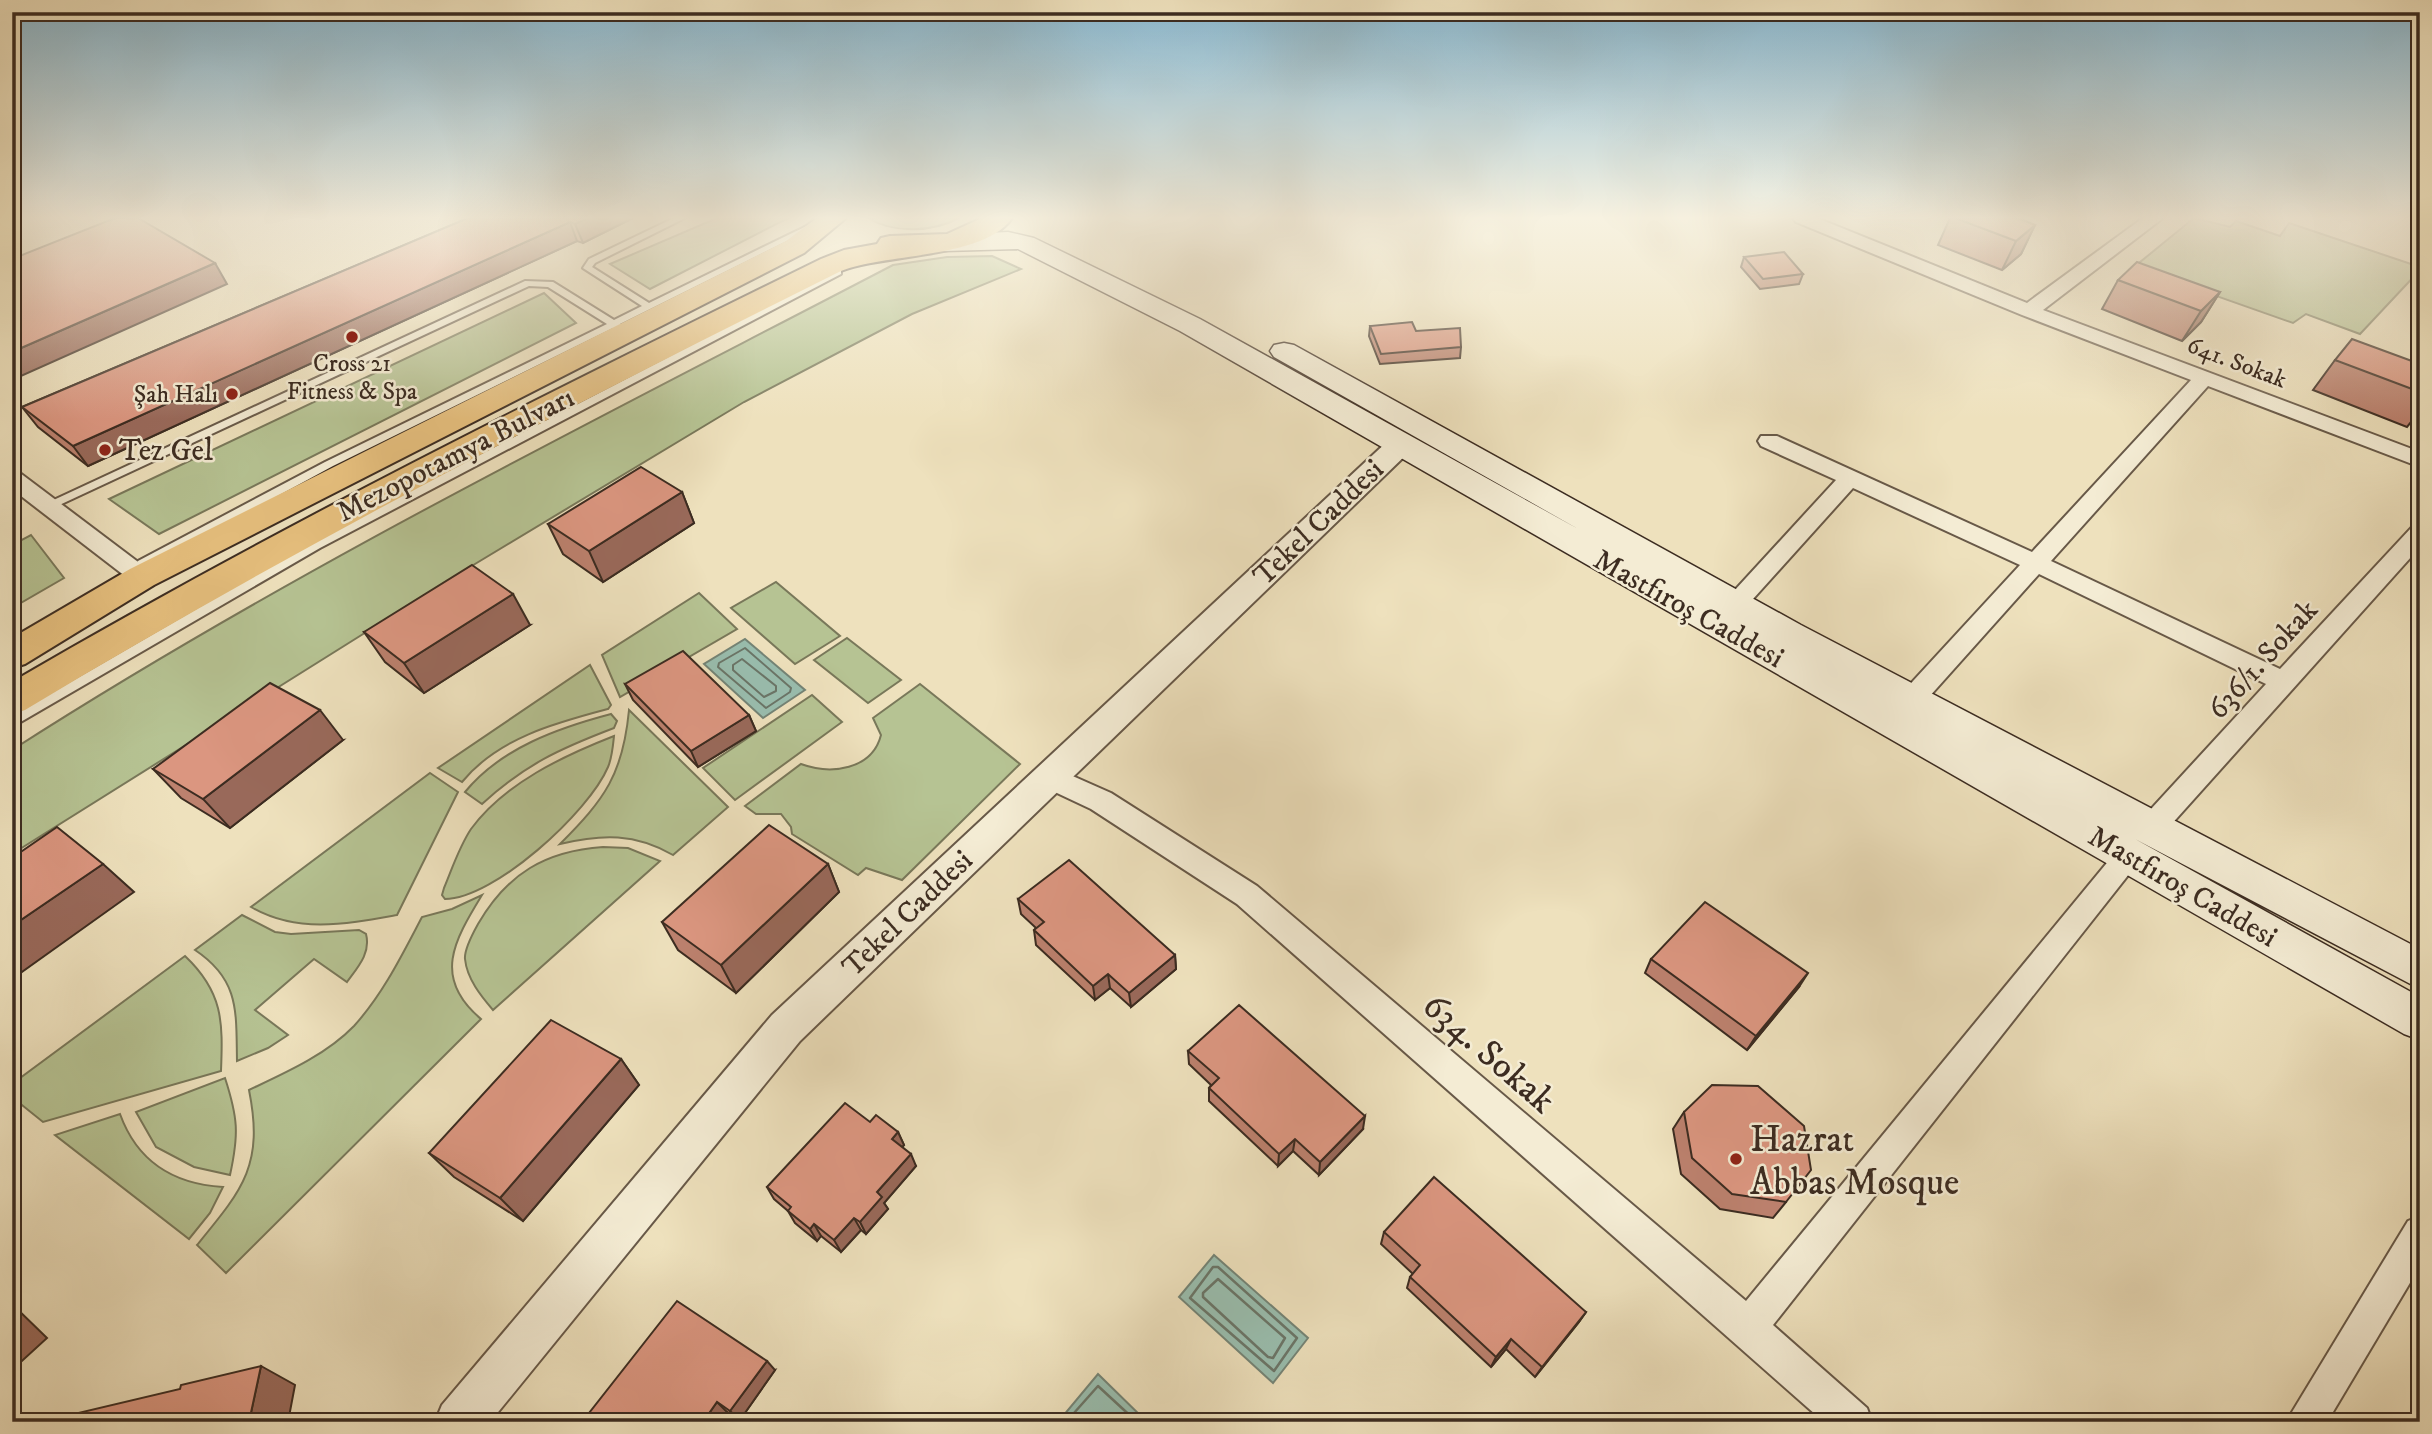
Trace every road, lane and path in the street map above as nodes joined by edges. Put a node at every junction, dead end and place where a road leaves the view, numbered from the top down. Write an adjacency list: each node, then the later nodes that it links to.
1 (524, 285): 21 (lane)
2 (551, 285): 14 (lane)
3 (614, 285): 12 (lane)
4 (694, 285): 12 (lane)
5 (713, 285): 14 (main road, Mezopotamya Bulvarı)
6 (791, 285): 29 (main road, Mezopotamya Bulvarı)
7 (813, 285): 31 (lane)
8 (1109, 285): 17 (main road, Mastfıroş Caddesi)
9 (1159, 285): 26 (main road, Mastfıroş Caddesi)
10 (1965, 285): 13 (street, 641. Sokak)
11 (2064, 285): 13 (street)
12 (649, 307): 14 (lane)
13 (2029, 311): 15 (street, 641. Sokak)
14 (620, 328): 24 (main road, Mezopotamya Bulvarı)
15 (2204, 378): 18 (street, 641. Sokak); 23 (street)
16 (1769, 441): 20 (street)
17 (1400, 445): 32 (street, Tekel Caddesi); 33 (main road, Mastfıroş Caddesi)
18 (2420, 460)
19 (12, 478): 21 (street)
20 (1850, 478): 23 (street); 26 (street)
21 (49, 506): 24 (street)
22 (2420, 532): 28 (street, 636/1. Sokak)
23 (2036, 563): 28 (street); 30 (street)
24 (137, 573): 25 (lane); 27 (main road, Mezopotamya Bulvarı)
25 (96, 590)
26 (1735, 603): 30 (main road, Mastfıroş Caddesi)
27 (12, 655)
28 (2284, 682): 33 (street, 636/1. Sokak)
29 (12, 700)
30 (1911, 700): 33 (main road, Mastfıroş Caddesi)
31 (12, 722)
32 (1050, 777): 37 (street, 634. Sokak); 38 (street, Tekel Caddesi)
33 (2140, 842): 34 (main road, Mastfıroş Caddesi); 35 (main road, Mastfıroş Caddesi); 37 (street, 636/1. Sokak)
34 (2420, 970)
35 (2420, 1020)
36 (2420, 1233): 40 (street)
37 (1748, 1327): 39 (street, 634. Sokak)
38 (459, 1422)
39 (1853, 1422)
40 (2305, 1422)

